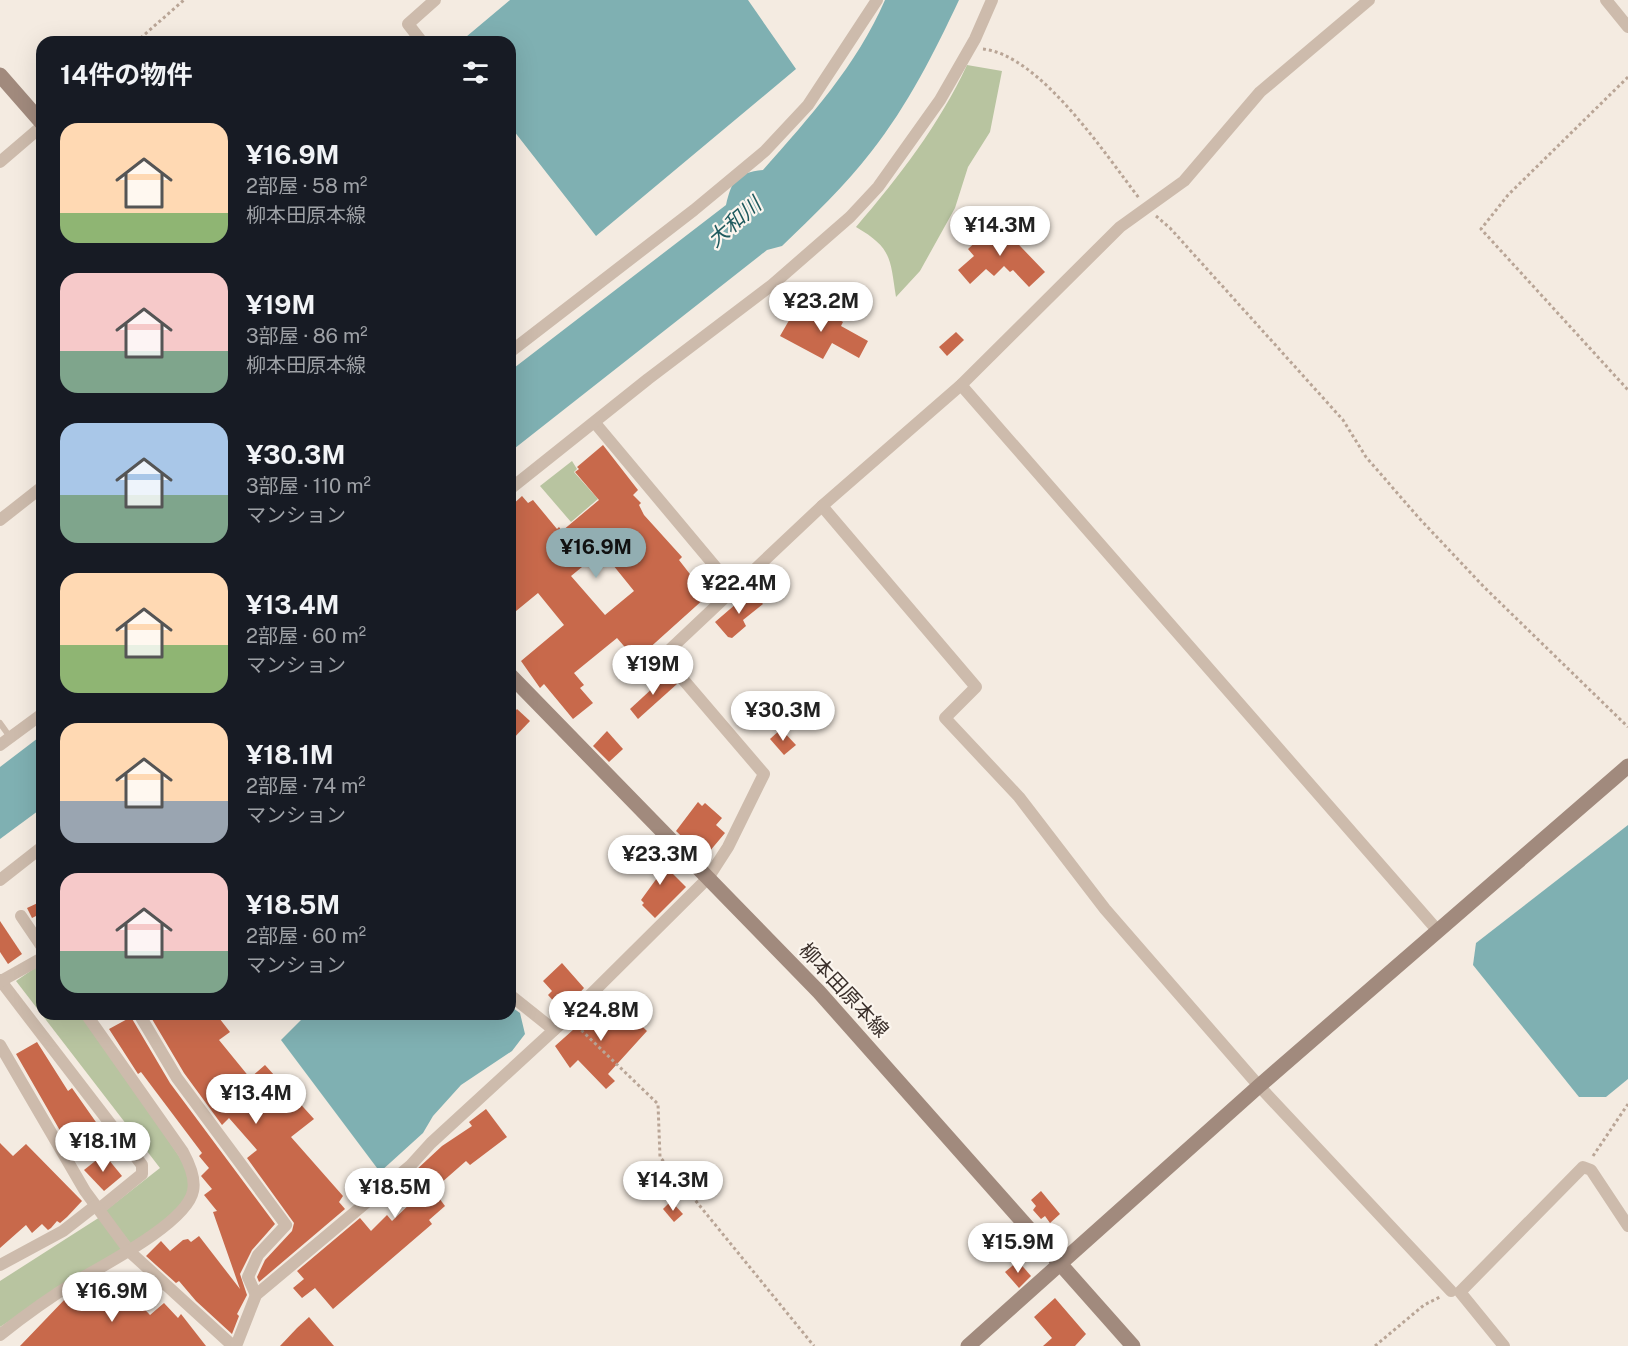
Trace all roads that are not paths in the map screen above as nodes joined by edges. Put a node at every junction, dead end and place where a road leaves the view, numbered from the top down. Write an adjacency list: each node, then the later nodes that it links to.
1 (435, 0): 7 (street)
2 (877, 0): 12 (street)
3 (992, 0): 14 (street)
4 (1368, 0): 13 (street)
5 (1606, 0): 6 (street)
6 (1628, 27)
7 (417, 36)
8 (0, 75): 9 (main road)
9 (36, 117)
10 (36, 129): 11 (street)
11 (0, 162)
12 (516, 347)
13 (961, 385): 17 (street); 29 (street)
14 (594, 423): 15 (street); 19 (street)
15 (516, 484)
16 (36, 492): 18 (street)
17 (822, 506): 19 (street); 38 (street)
18 (0, 520)
19 (734, 589): 26 (street)
20 (516, 681): 26 (main road, 柳本田原本線)
21 (36, 718): 23 (street)
22 (0, 723): 23 (lane)
23 (5, 741)
24 (1628, 766): 29 (main road)
25 (36, 852): 27 (street)
26 (708, 878): 36 (street); 43 (main road, 柳本田原本線)
27 (0, 880)
28 (21, 916): 30 (street)
29 (1438, 931): 38 (main road)
30 (36, 938)
31 (36, 961): 32 (street)
32 (1, 981): 39 (street)
33 (516, 1000): 36 (street)
34 (90, 1020): 41 (street)
35 (143, 1020): 45 (street)
36 (554, 1030): 45 (street)
37 (0, 1045): 39 (street)
38 (1259, 1086): 43 (main road); 44 (street)
39 (97, 1208): 41 (street); 42 (street)
40 (1628, 1226): 50 (street)
41 (130, 1252): 46 (street); 47 (street)
42 (0, 1265)
43 (1060, 1265): 48 (main road); 49 (main road, 柳本田原本線)
44 (1451, 1291)
45 (256, 1295): 47 (street)
46 (0, 1335)
47 (235, 1346)
48 (968, 1346)
49 (1133, 1346)
50 (1504, 1346)

